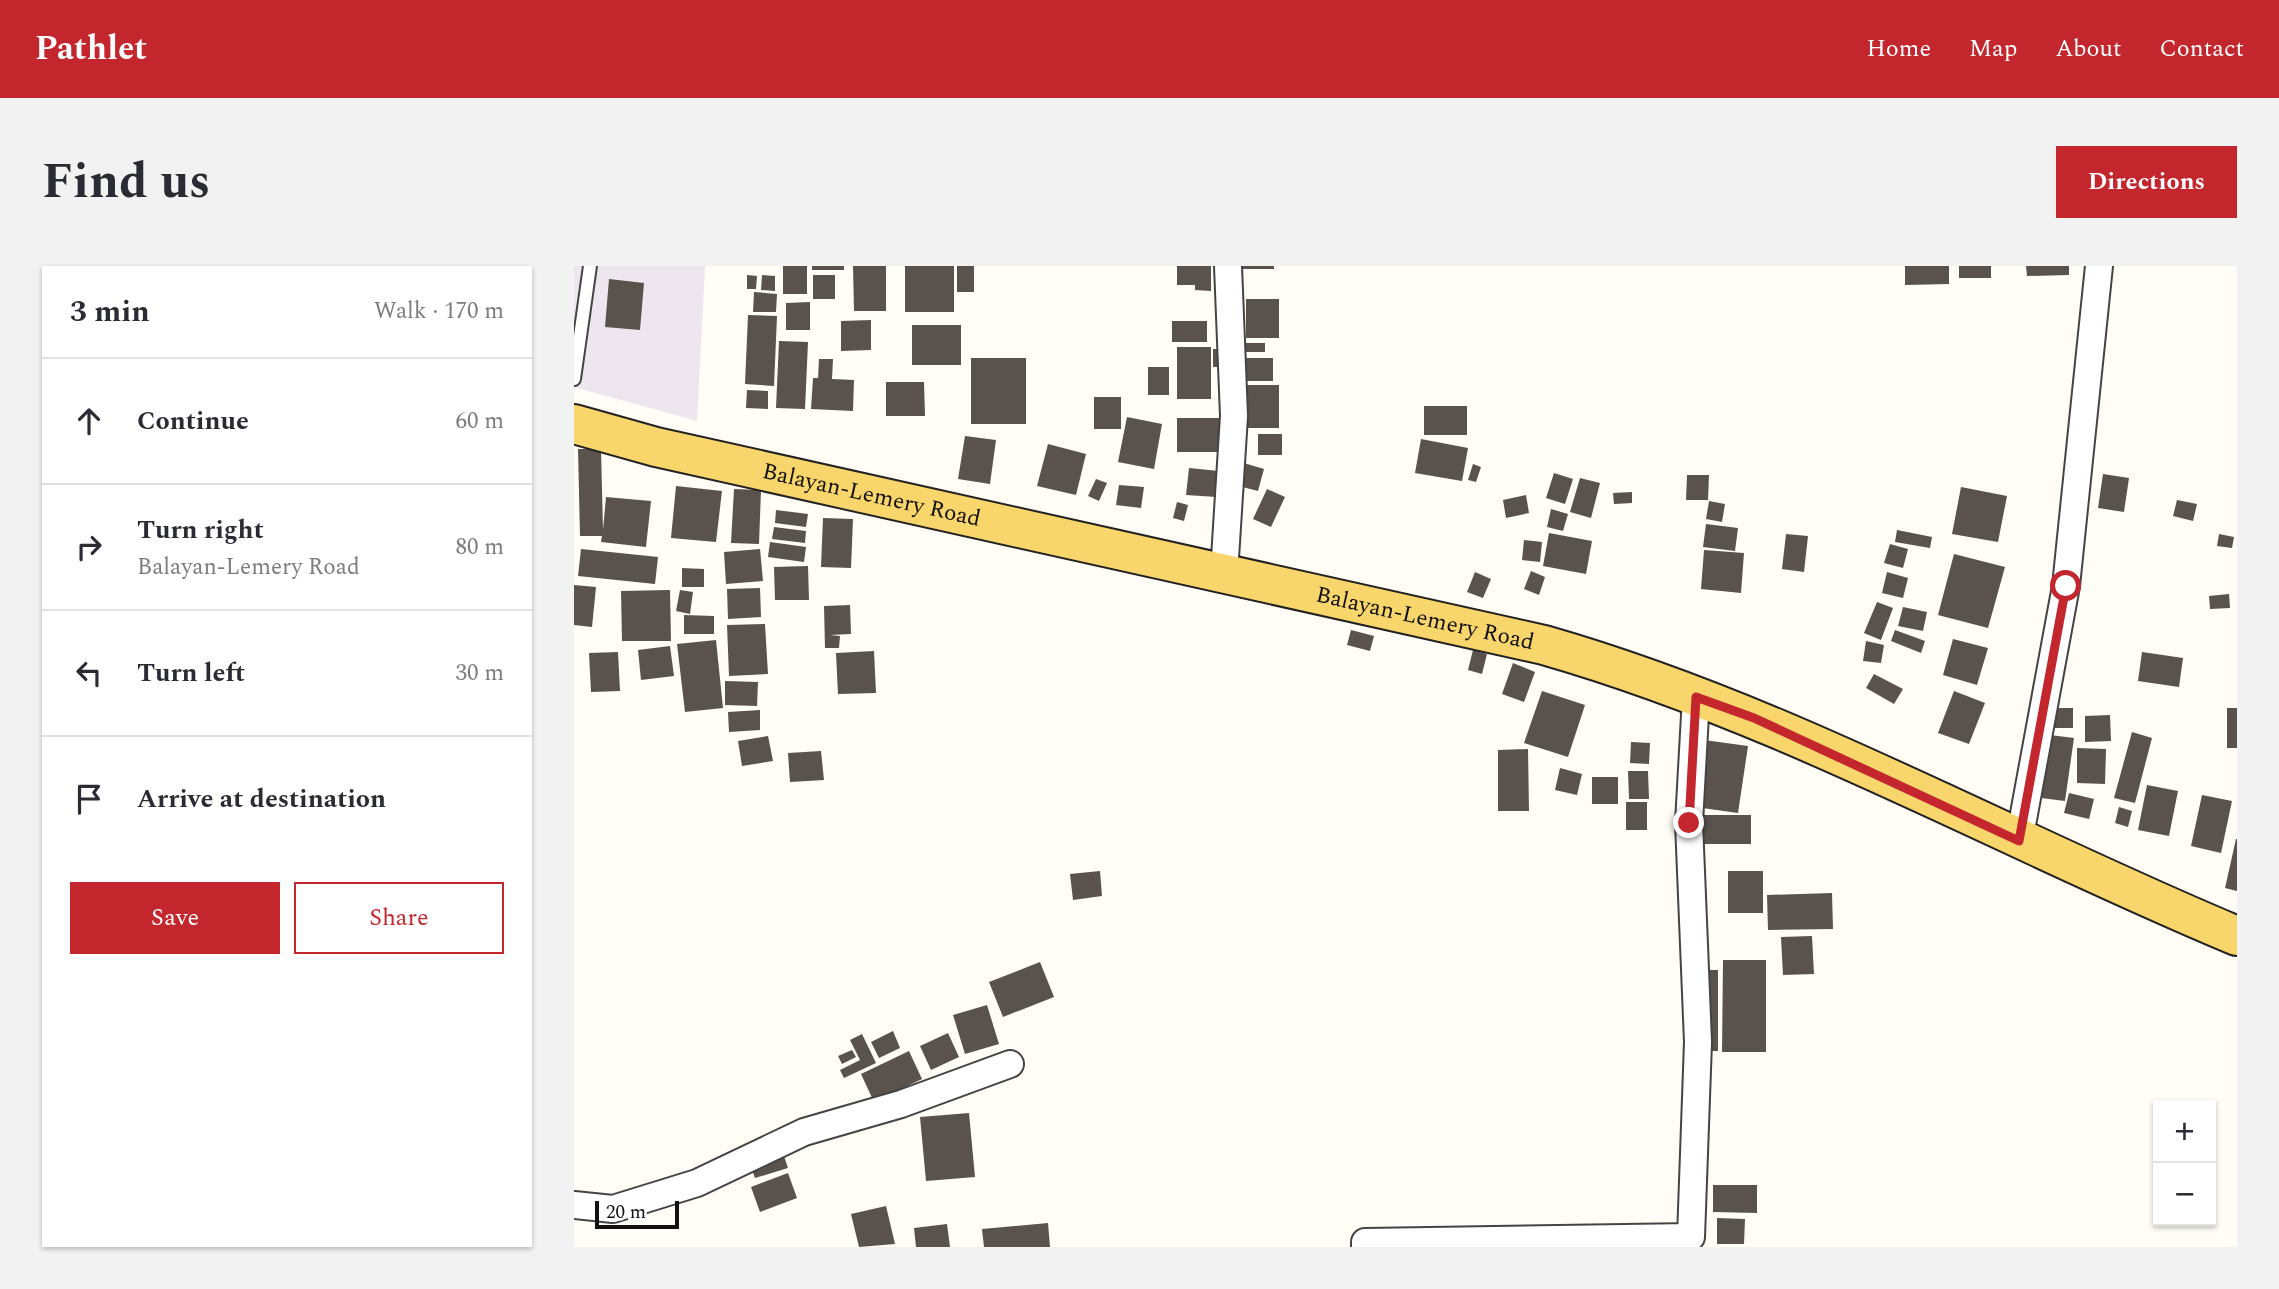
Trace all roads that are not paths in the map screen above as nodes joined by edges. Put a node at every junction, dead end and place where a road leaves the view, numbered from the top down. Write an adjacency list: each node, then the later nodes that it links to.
1 (590, 266): 4 (lane)
2 (1228, 266): 6 (street)
3 (2099, 266): 8 (street)
4 (574, 379)
5 (574, 424): 6 (main road, Balayan-Lemery Road)
6 (1224, 573): 7 (main road, Balayan-Lemery Road)
7 (1696, 697): 8 (main road, Balayan-Lemery Road); 12 (street)
8 (2019, 841): 9 (main road, Balayan-Lemery Road)
9 (2237, 936)
10 (1010, 1064): 11 (street)
11 (574, 1205)
12 (1365, 1247)

